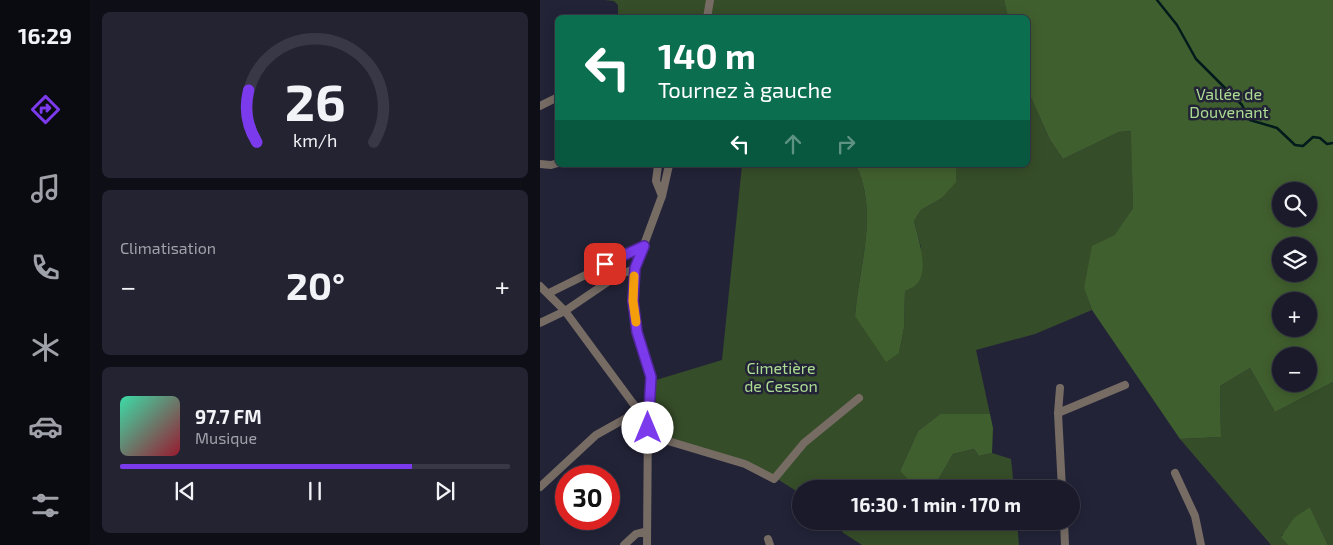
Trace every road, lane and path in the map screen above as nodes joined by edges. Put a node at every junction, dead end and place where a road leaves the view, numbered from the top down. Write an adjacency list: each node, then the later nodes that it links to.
1 (710, 0): 2 (street)
2 (708, 15)
3 (555, 100): 4 (street)
4 (540, 106)
5 (540, 164): 6 (street)
6 (555, 164)
7 (658, 167): 9 (street)
8 (669, 167): 9 (street)
9 (662, 196): 10 (street)
10 (644, 246): 11 (street); 13 (street)
11 (635, 268): 14 (street); 21 (street)
12 (540, 286): 13 (street)
13 (549, 293): 14 (street)
14 (565, 311): 15 (street); 19 (street)
15 (540, 323)
16 (1125, 385): 20 (street)
17 (1060, 388): 20 (street)
18 (859, 398): 22 (street)
19 (639, 411): 21 (street); 25 (street)
20 (1058, 413): 24 (street)
21 (648, 414): 22 (street)
22 (648, 435): 27 (street)
23 (1175, 474): 31 (street)
24 (1062, 480)
25 (540, 487)
26 (1064, 530): 30 (street)
27 (647, 531): 28 (street); 29 (street)
28 (624, 545)
29 (647, 545)
30 (1065, 545)
31 (1201, 545)

